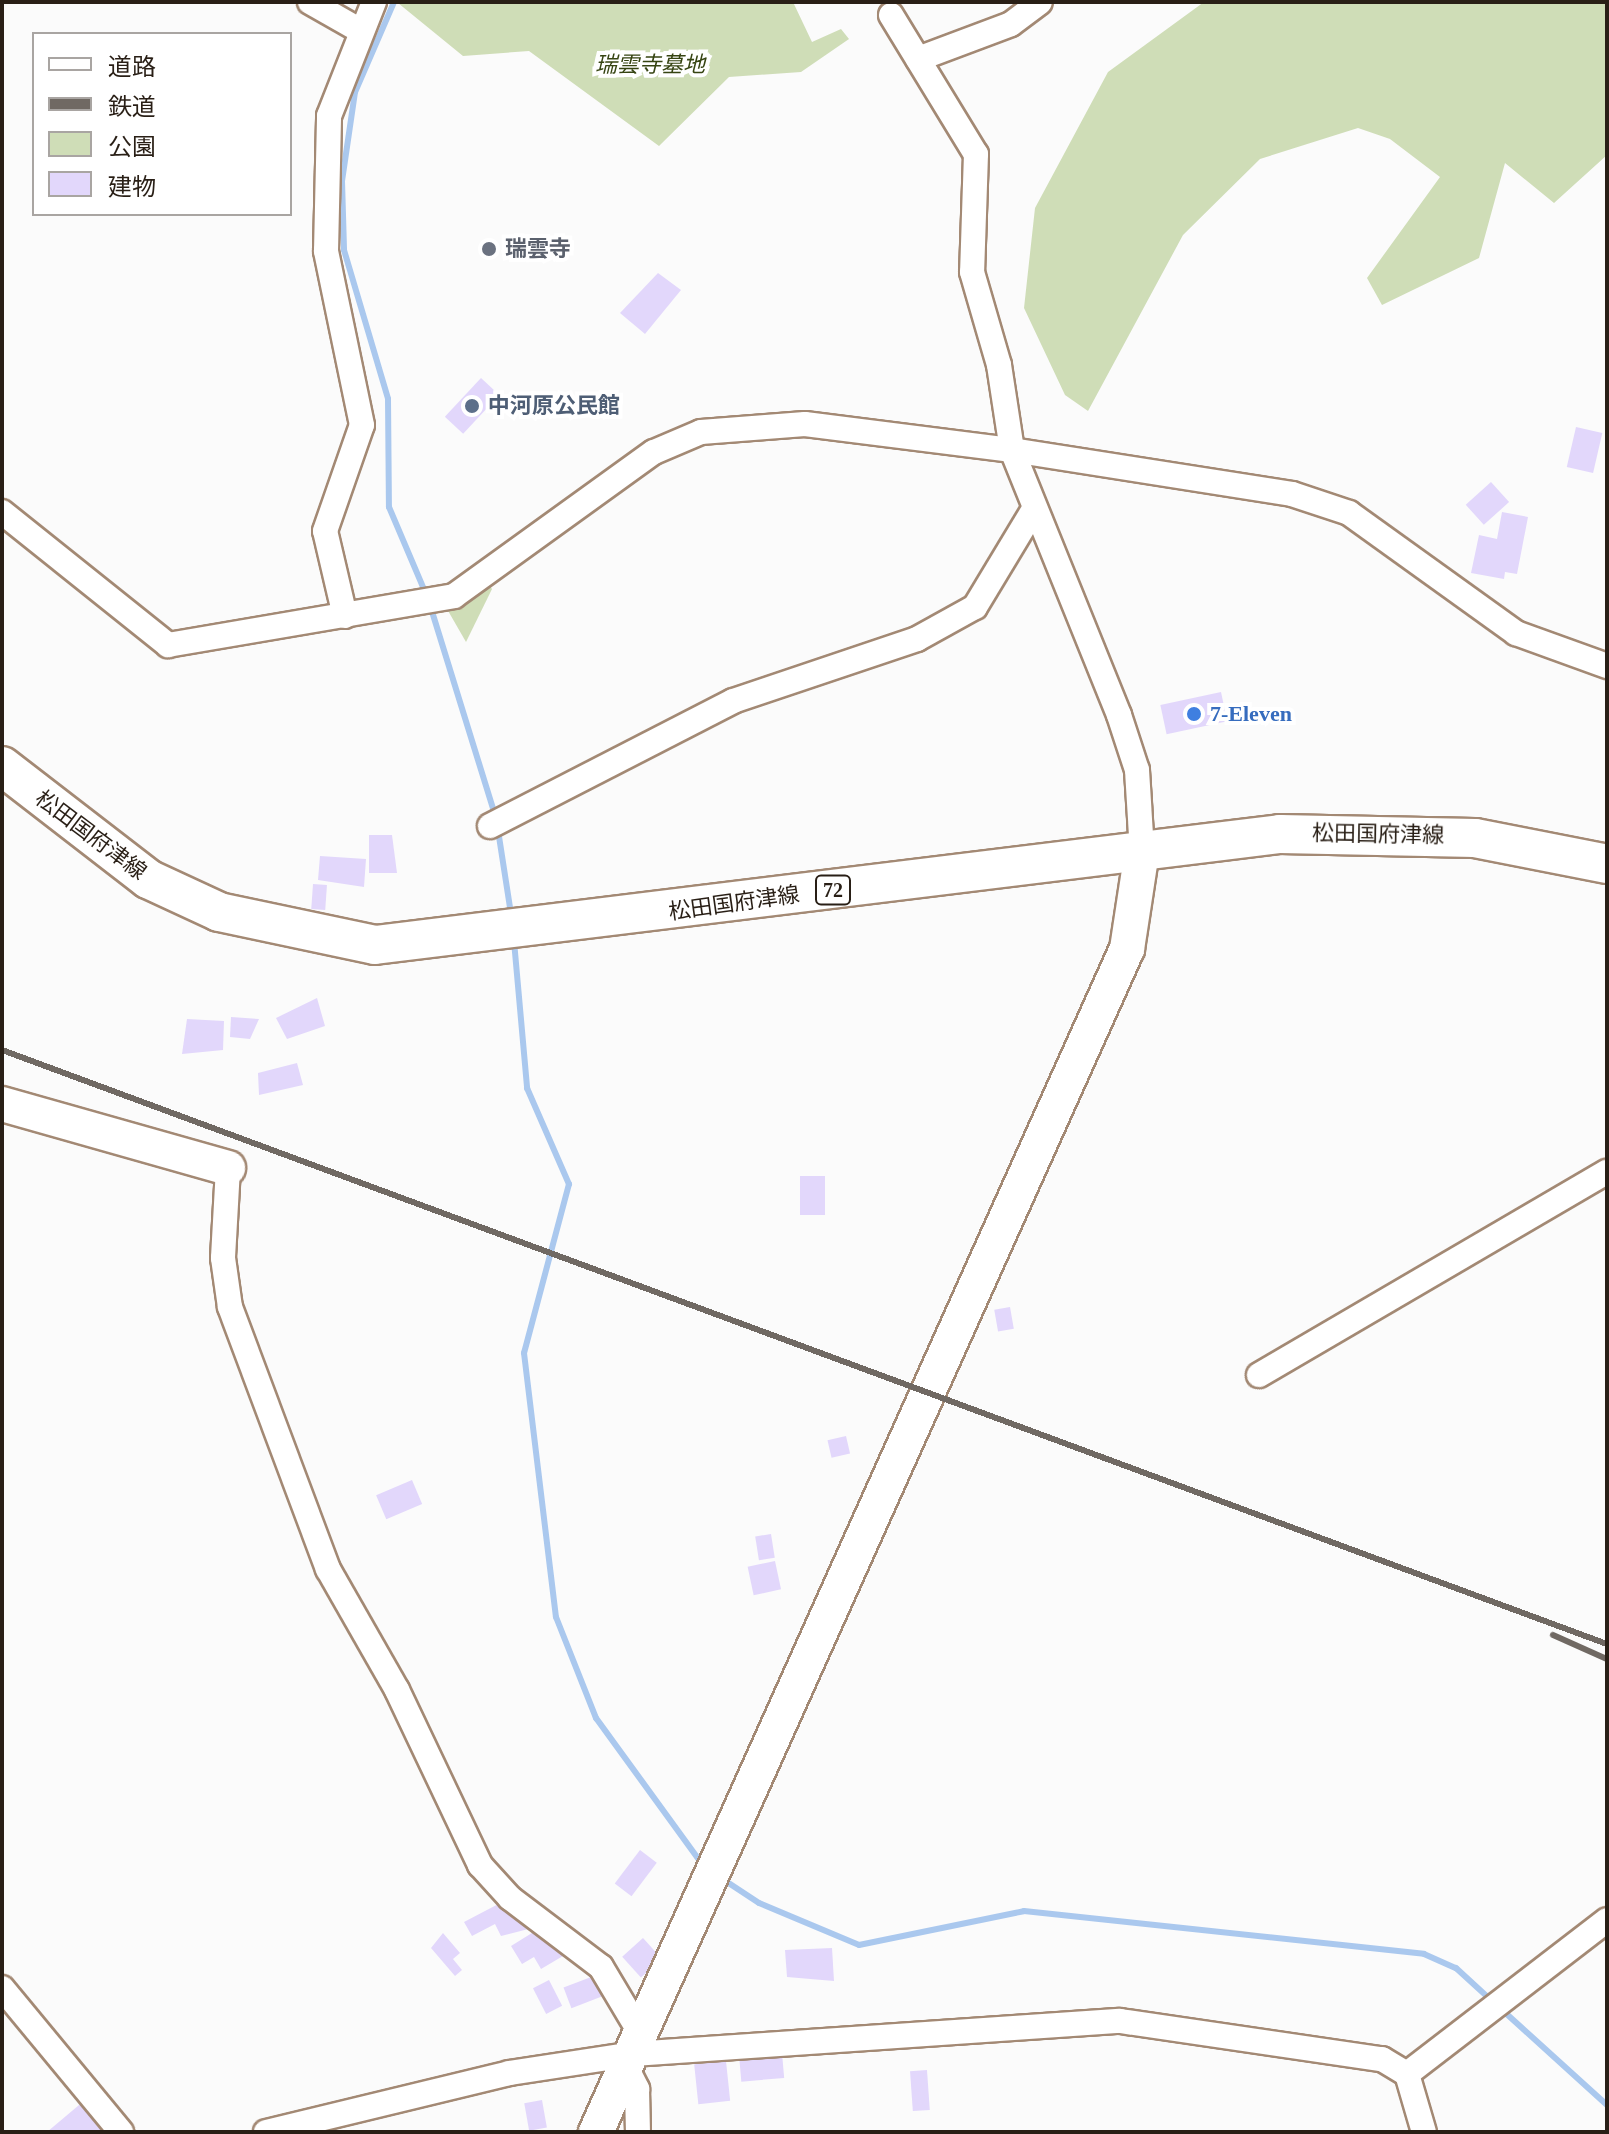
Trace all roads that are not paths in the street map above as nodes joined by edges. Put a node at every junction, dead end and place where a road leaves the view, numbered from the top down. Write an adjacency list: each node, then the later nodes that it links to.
1 (310, 2): 5 (street)
2 (374, 2): 5 (street)
3 (1040, 2): 6 (street)
4 (891, 15): 6 (street)
5 (359, 30): 10 (street)
6 (918, 59): 7 (street)
7 (1012, 450): 8 (street); 10 (street); 11 (street)
8 (1033, 511): 13 (street); 14 (street)
9 (2, 512): 10 (street)
10 (345, 616)
11 (1607, 666)
12 (2, 766): 14 (main road, 松田国府津線 / 72)
13 (496, 824)
14 (1142, 851): 15 (main road, 松田国府津線 / 72); 22 (street)
15 (1607, 864)
16 (2, 1104): 17 (street)
17 (228, 1168): 22 (street)
18 (1607, 1172): 19 (street)
19 (1259, 1375)
20 (1607, 1920): 23 (street)
21 (2, 1988): 24 (street)
22 (634, 2052): 23 (street); 25 (street); 26 (street); 27 (street)
23 (1407, 2074): 28 (street)
24 (121, 2132)
25 (266, 2132)
26 (596, 2132)
27 (638, 2132)
28 (1424, 2132)

